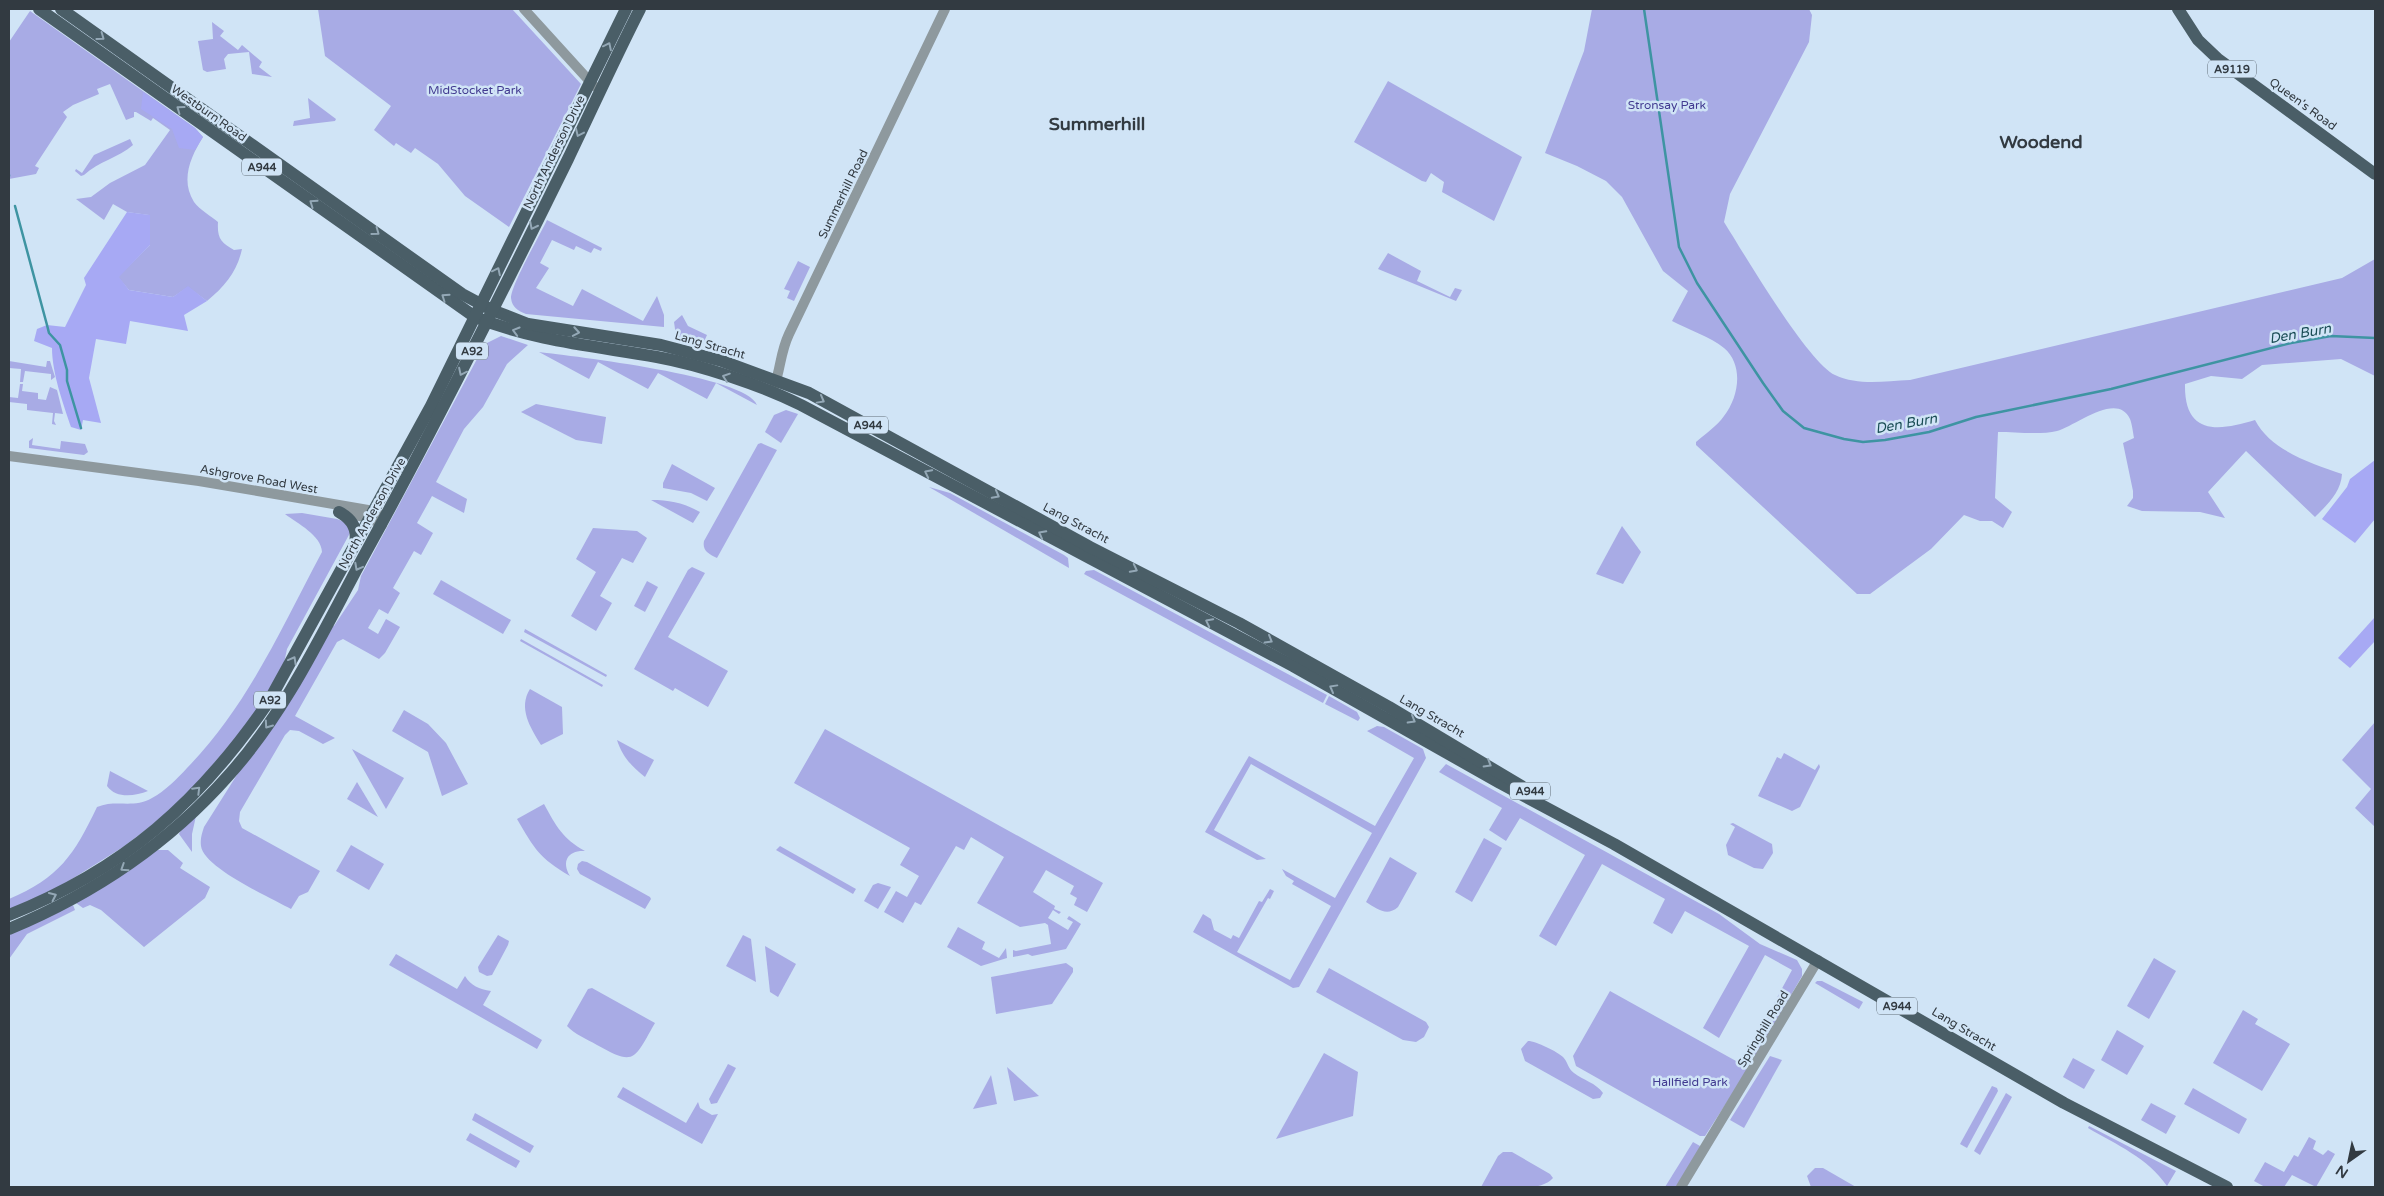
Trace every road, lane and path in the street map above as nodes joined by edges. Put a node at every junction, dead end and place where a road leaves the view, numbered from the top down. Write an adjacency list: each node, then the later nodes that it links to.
1 (39, 9): 10 (main road, Westburn Road / A944, one-way to 1)
2 (61, 9): 10 (main road, Westburn Road / A944, one-way to 10)
3 (524, 9): 8 (street)
4 (626, 9): 8 (main road, North Anderson Drive / A92, one-way to 4)
5 (640, 9): 8 (main road, North Anderson Drive / A92)
6 (945, 9): 11 (street, Summerhill Road)
7 (2178, 9): 9 (main road, Queen's Road / A9119)
8 (595, 87): 10 (main road, North Anderson Drive / A92)
9 (2375, 174)
10 (484, 313): 11 (main road, Lang Stracht / A944); 15 (main road, North Anderson Drive / A92); 16 (main road, North Anderson Drive / A92, one-way to 16)
11 (774, 386): 20 (main road, Lang Stracht / A944)
12 (9, 456): 13 (street, Ashgrove Road West)
13 (127, 472): 14 (street, Ashgrove Road West); 15 (street, Ashgrove Road West)
14 (339, 512): 15 (street, Ashgrove Road West); 17 (main road)
15 (372, 515): 16 (street, Ashgrove Road West); 17 (main road, North Anderson Drive / A92)
16 (383, 521): 19 (main road, North Anderson Drive / A92, one-way to 19)
17 (350, 555): 18 (main road, North Anderson Drive / A92, one-way to 17)
18 (9, 915)
19 (9, 929)
20 (1818, 960): 21 (street, Springhill Road); 22 (main road, Lang Stracht / A944)
21 (1681, 1187)
22 (2227, 1187)

